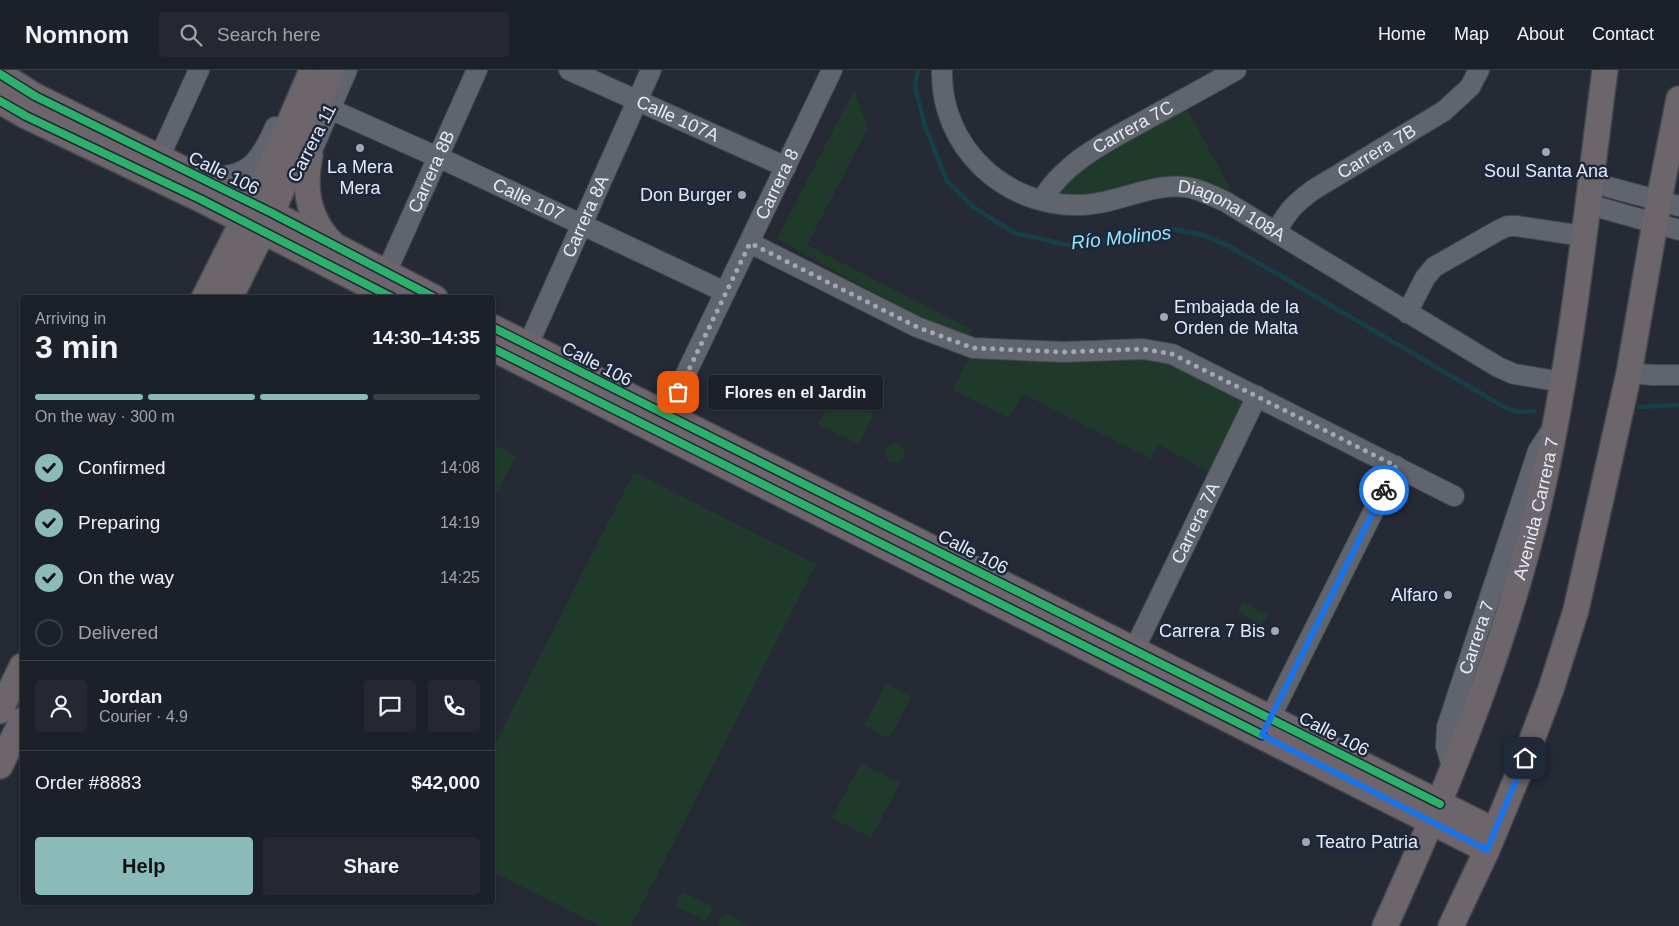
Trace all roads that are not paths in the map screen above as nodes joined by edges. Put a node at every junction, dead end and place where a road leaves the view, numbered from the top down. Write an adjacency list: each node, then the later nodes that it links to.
1 (198, 70): 21 (street)
2 (300, 70): 24 (street)
3 (312, 70): 22 (main road)
4 (332, 70): 28 (main road)
5 (347, 70): 18 (street, Carrera 11)
6 (477, 70): 20 (street, Carrera 8B)
7 (569, 70): 17 (street, Calle 107A)
8 (651, 70): 17 (street, Carrera 8A)
9 (832, 70): 23 (street, Carrera 8)
10 (942, 70): 26 (street, Diagonal 108A)
11 (1236, 70): 26 (street, Carrera 7C)
12 (1479, 70): 31 (street, Carrera 7B)
13 (1605, 70): 25 (main road, Avenida Carrera 7)
14 (4, 74): 21 (main road, Calle 106)
15 (1679, 99): 27 (main road)
16 (0, 101): 24 (main road, Calle 106)
17 (638, 101): 23 (street, Calle 107A); 29 (street, Carrera 8A)
18 (330, 109): 19 (street, Carrera 11); 20 (street, Calle 107)
19 (310, 154): 28 (street, Carrera 11); 34 (main road)
20 (437, 157): 29 (street, Calle 107); 37 (street, Carrera 8B)
21 (159, 158): 24 (main road, Calle 106)
22 (273, 161): 24 (main road); 28 (main road)
23 (786, 167): 33 (street, Carrera 8)
24 (206, 188): 28 (main road, Calle 106); 36 (main road)
25 (1588, 193): 27 (street); 32 (main road, Avenida Carrera 7)
26 (1042, 200): 31 (street, Diagonal 108A)
27 (1664, 210): 30 (street); 47 (main road)
28 (257, 217): 34 (main road, Calle 106); 35 (main road, Calle 106); 36 (main road); 38 (main road)
29 (582, 225): 39 (street, Calle 107); 46 (street, Carrera 8A)
30 (1679, 230)
31 (1276, 232): 43 (street, Diagonal 108A)
32 (1583, 236): 43 (street); 49 (main road, Avenida Carrera 7)
33 (750, 243): 39 (street, Carrera 8); 50 (street)
34 (336, 246): 37 (main road, Calle 106)
35 (296, 249): 38 (main road); 41 (main road, Calle 106)
36 (224, 258): 40 (main road)
37 (386, 273): 42 (main road, Calle 106)
38 (235, 288)
39 (725, 292): 51 (street, Carrera 8)
40 (206, 295)
41 (387, 295)
42 (429, 295)
43 (1407, 313): 49 (street, Diagonal 108A)
44 (495, 329): 46 (main road, Calle 106)
45 (495, 349): 46 (main road, Calle 106)
46 (528, 355): 51 (main road, Calle 106)
47 (1629, 373): 48 (street); 61 (main road)
48 (1679, 375)
49 (1563, 382): 60 (main road, Avenida Carrera 7)
50 (1257, 396): 52 (street); 54 (street, Carrera 7A)
51 (659, 421): 54 (main road, Calle 106); 58 (main road, Calle 106)
52 (1396, 466): 53 (street); 58 (street)
53 (1454, 496)
54 (1134, 650): 58 (main road, Calle 106)
55 (20, 670): 56 (main road)
56 (0, 711)
57 (20, 724): 59 (main road)
58 (1266, 727): 60 (main road, Calle 106)
59 (0, 766)
60 (1436, 813): 61 (main road, Calle 106); 62 (main road, Avenida Carrera 7)
61 (1491, 840): 63 (main road)
62 (1385, 926)
63 (1451, 926)

